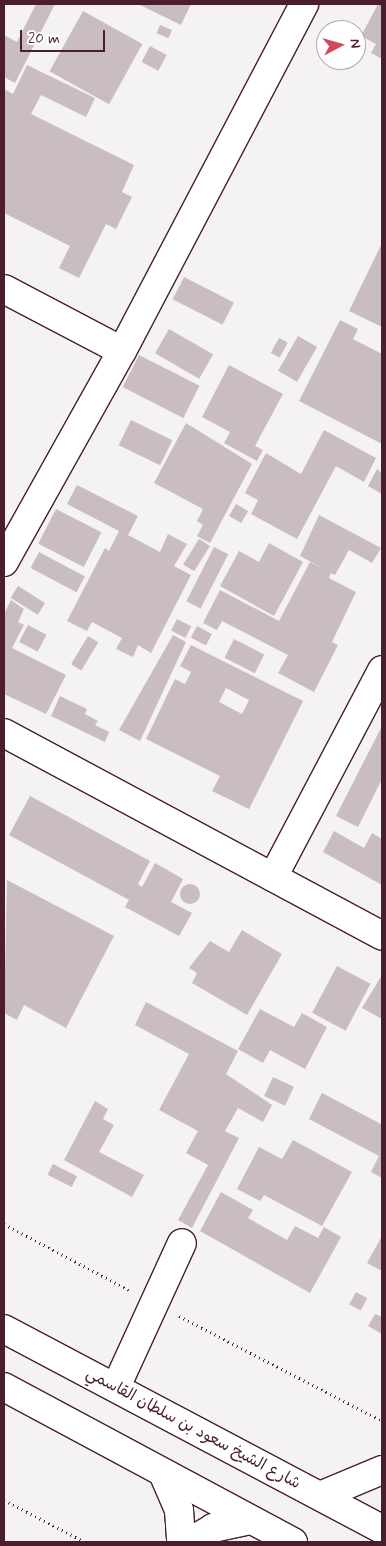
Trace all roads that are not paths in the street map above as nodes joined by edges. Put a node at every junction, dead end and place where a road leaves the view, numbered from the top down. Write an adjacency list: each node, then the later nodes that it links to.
1 (301, 5): 3 (street)
2 (4, 289): 3 (street)
3 (122, 351): 4 (street)
4 (4, 562)
5 (382, 670): 7 (street)
6 (4, 733): 7 (street)
7 (273, 877): 8 (street)
8 (382, 936)
9 (182, 1243): 11 (street)
10 (4, 1329): 11 (street, شارع الشيخ سعود بن سلطان القاسمي)
11 (116, 1387): 15 (street, شارع الشيخ سعود بن سلطان القاسمي)
12 (4, 1388): 14 (street)
13 (382, 1470): 15 (street)
14 (163, 1473): 16 (street); 18 (street)
15 (320, 1496): 17 (street, شارع الشيخ سعود بن سلطان القاسمي)
16 (250, 1520): 19 (street); 20 (street)
17 (382, 1529)
18 (181, 1542)
19 (189, 1542)
20 (293, 1542)

